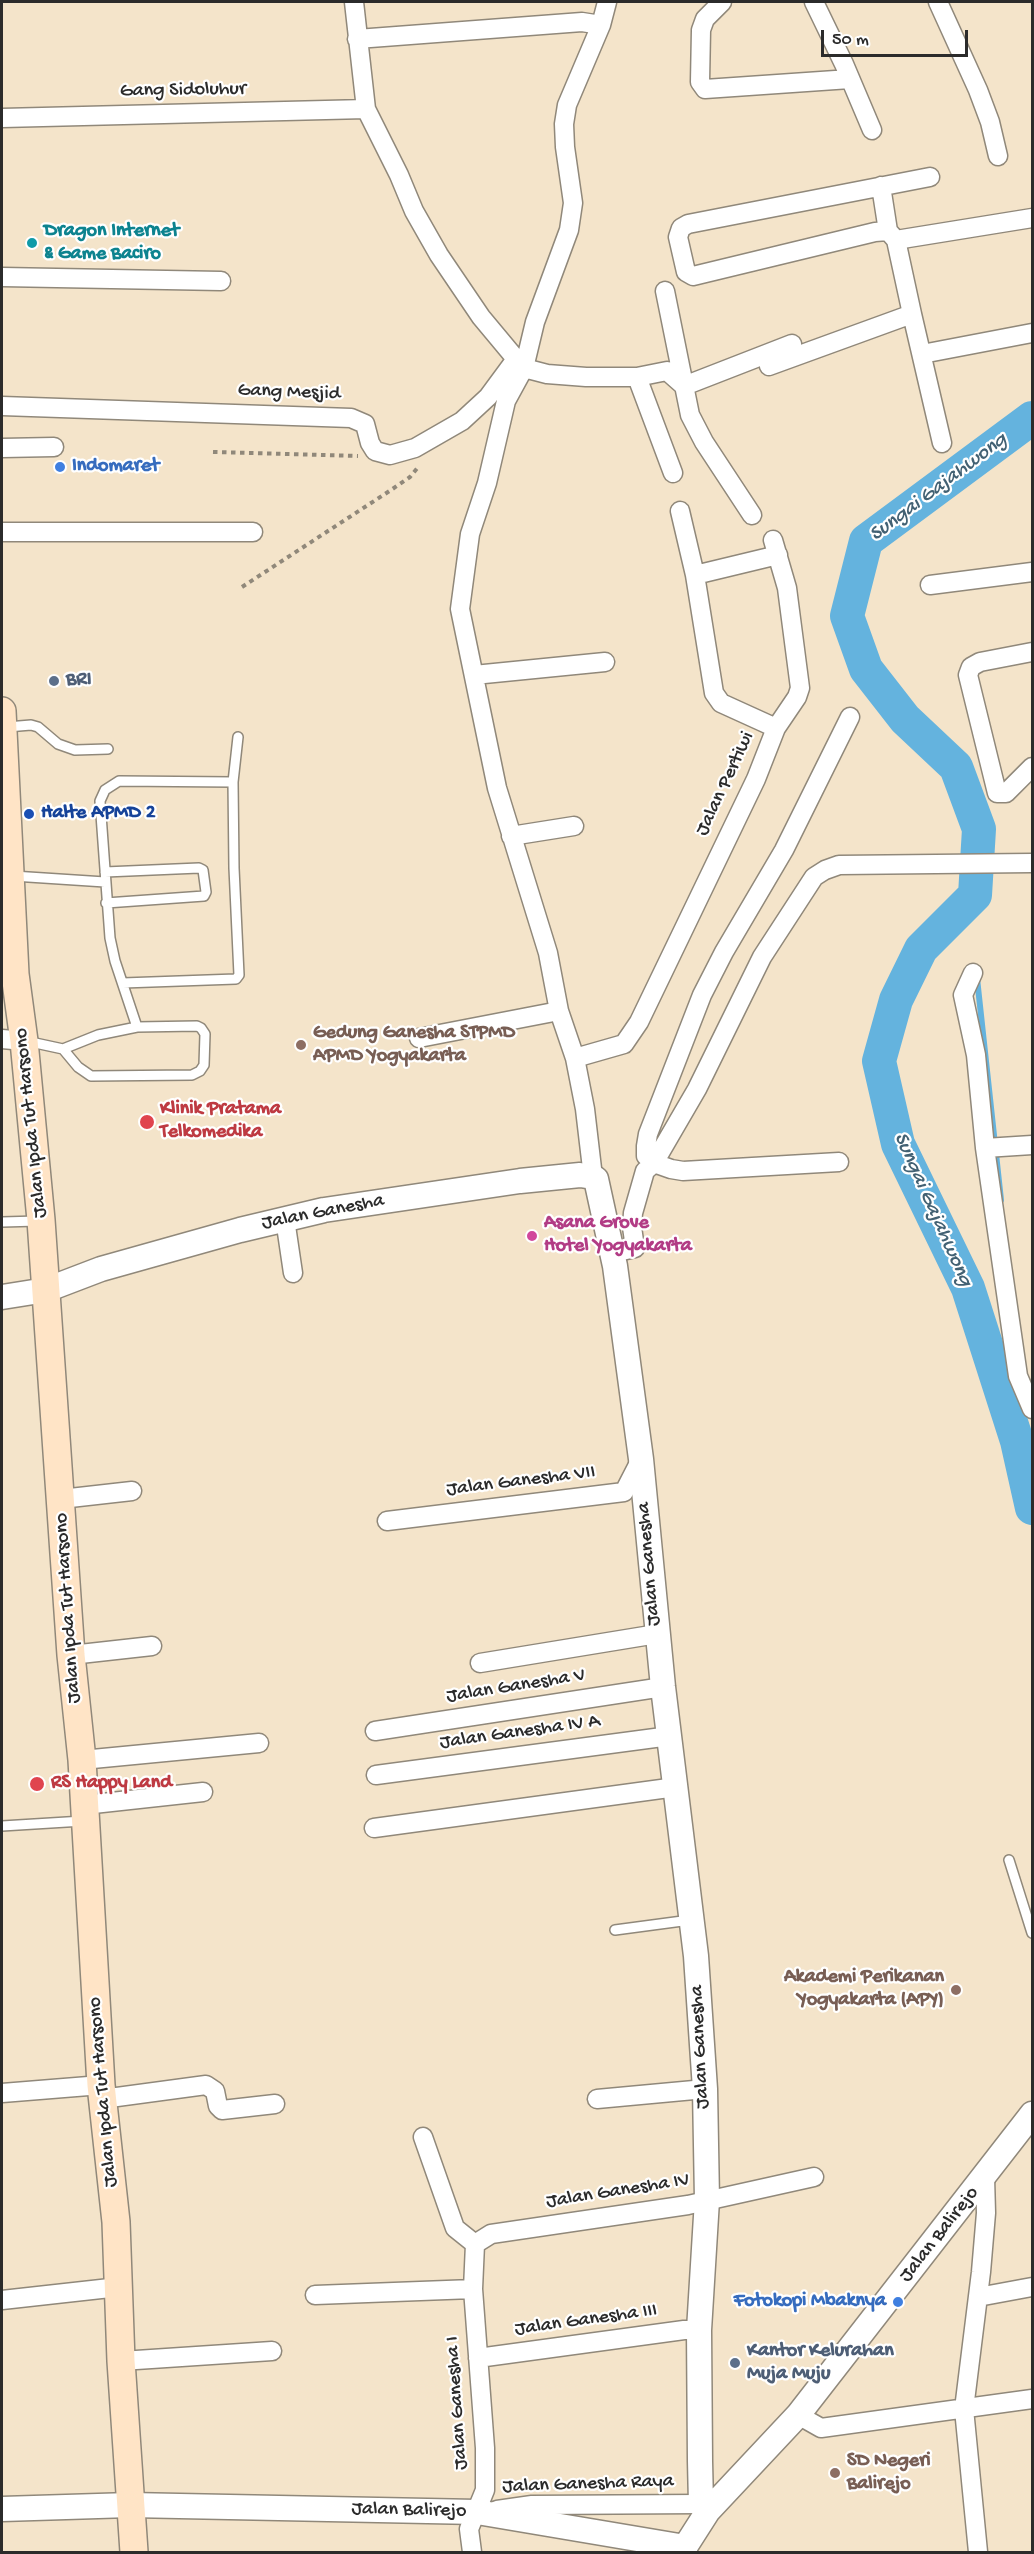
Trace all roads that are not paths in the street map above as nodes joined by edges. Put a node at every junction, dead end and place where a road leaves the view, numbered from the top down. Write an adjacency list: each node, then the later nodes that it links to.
1 (354, 2): 7 (street)
2 (607, 2): 6 (street)
3 (722, 2): 8 (street)
4 (813, 2): 8 (street)
5 (938, 2): 12 (street)
6 (601, 25): 7 (street); 24 (street)
7 (357, 39): 9 (street)
8 (850, 79): 11 (street)
9 (366, 109): 10 (street, Gang Sidoluhur); 24 (street)
10 (2, 118)
11 (872, 130)
12 (998, 156)
13 (930, 177): 14 (street)
14 (881, 186): 16 (street); 16 (street)
15 (1032, 218): 16 (street)
16 (892, 235): 20 (street)
17 (2, 277): 18 (street)
18 (221, 280)
19 (665, 291): 27 (street)
20 (912, 314): 23 (street); 25 (street)
21 (828, 331): 27 (street)
22 (1032, 333): 23 (street)
23 (922, 354): 29 (street)
24 (520, 363): 26 (street); 28 (street, Gang Mesjid); 42 (street)
25 (769, 366)
26 (637, 377): 27 (street); 32 (street)
27 (684, 386): 34 (street)
28 (2, 406)
29 (942, 443)
30 (54, 447): 31 (street)
31 (2, 448)
32 (673, 473)
33 (680, 511): 38 (street, Jalan Pertiwi)
34 (752, 515)
35 (2, 532): 36 (street)
36 (253, 532)
37 (1032, 572): 39 (street)
38 (695, 575): 46 (street, Jalan Pertiwi); 46 (street)
39 (930, 585)
40 (1032, 652): 49 (street)
41 (605, 662): 42 (street)
42 (474, 675): 53 (street)
43 (2, 711): 45 (main road, Jalan Ipda Tut Harsono)
44 (850, 717): 68 (street)
45 (2, 728): 48 (lane); 52 (main road, Jalan Ipda Tut Harsono)
46 (776, 728): 65 (street, Jalan Pertiwi)
47 (238, 737): 50 (lane)
48 (108, 749)
49 (1032, 767)
50 (233, 782): 56 (lane); 59 (lane)
51 (574, 826): 53 (street)
52 (4, 832): 55 (main road, Jalan Ipda Tut Harsono)
53 (511, 836): 60 (street)
54 (1032, 863): 68 (street)
55 (6, 875): 56 (lane); 63 (main road, Jalan Ipda Tut Harsono)
56 (105, 877): 57 (lane); 57 (lane)
57 (106, 903): 59 (lane)
58 (973, 973): 67 (street)
59 (123, 983): 61 (lane)
60 (559, 1011): 62 (street); 65 (street)
61 (137, 1027): 64 (lane); 64 (lane)
62 (419, 1038)
63 (13, 1040): 64 (lane); 72 (main road, Jalan Ipda Tut Harsono)
64 (63, 1048)
65 (575, 1058): 70 (street)
66 (1032, 1145): 67 (street)
67 (990, 1147): 78 (street)
68 (654, 1162): 69 (street); 74 (street)
69 (839, 1162)
70 (593, 1177): 71 (street, Jalan Ganesha); 74 (street, Jalan Ganesha)
71 (285, 1219): 75 (street); 76 (street, Jalan Ganesha)
72 (41, 1221): 73 (lane); 76 (main road, Jalan Ipda Tut Harsono)
73 (2, 1222)
74 (613, 1253): 80 (street, Jalan Ganesha)
75 (293, 1273)
76 (46, 1290): 77 (street, Jalan Ganesha); 82 (main road, Jalan Ipda Tut Harsono)
77 (2, 1297)
78 (1026, 1375): 79 (street)
79 (1032, 1409)
80 (641, 1460): 83 (street, Jalan Ganesha VII); 84 (street, Jalan Ganesha)
81 (132, 1491): 82 (street)
82 (61, 1499): 86 (main road, Jalan Ipda Tut Harsono)
83 (387, 1521)
84 (657, 1634): 87 (street); 88 (street, Jalan Ganesha)
85 (152, 1646): 86 (street)
86 (71, 1655): 92 (main road, Jalan Ipda Tut Harsono)
87 (480, 1663)
88 (663, 1687): 89 (street, Jalan Ganesha V); 90 (street, Jalan Ganesha)
89 (375, 1731)
90 (670, 1736): 93 (street, Jalan Ganesha IV A); 94 (street, Jalan Ganesha)
91 (259, 1743): 92 (street)
92 (82, 1760): 96 (main road, Jalan Ipda Tut Harsono)
93 (376, 1775)
94 (676, 1787): 98 (street); 100 (street, Jalan Ganesha)
95 (203, 1792): 96 (street)
96 (85, 1813): 97 (lane); 104 (main road, Jalan Ipda Tut Harsono)
97 (2, 1826)
98 (374, 1828)
99 (1009, 1860): 102 (lane)
100 (692, 1919): 101 (lane); 103 (street, Jalan Ganesha)
101 (615, 1930)
102 (1032, 1933)
103 (705, 2089): 106 (street); 112 (street, Jalan Ganesha)
104 (101, 2092): 105 (street); 107 (street); 114 (main road, Jalan Ipda Tut Harsono)
105 (2, 2093)
106 (597, 2099)
107 (275, 2104)
108 (1032, 2114): 111 (street, Jalan Balirejo)
109 (423, 2137): 113 (street)
110 (814, 2177): 112 (street, Jalan Ganesha IV)
111 (985, 2177): 118 (street); 126 (street, Jalan Balirejo)
112 (707, 2200): 113 (street, Jalan Ganesha IV); 120 (street, Jalan Ganesha)
113 (475, 2244): 116 (street)
114 (119, 2287): 119 (street); 123 (main road, Jalan Ipda Tut Harsono)
115 (1032, 2287): 118 (street)
116 (473, 2289): 117 (street); 122 (street, Jalan Ganesha I)
117 (315, 2295)
118 (978, 2297): 125 (street)
119 (2, 2300)
120 (699, 2330): 122 (street, Jalan Ganesha III); 128 (street, Jalan Ganesha)
121 (272, 2351): 123 (street)
122 (478, 2358): 130 (street, Jalan Ganesha I)
123 (121, 2361): 127 (main road, Jalan Ipda Tut Harsono)
124 (1032, 2398): 125 (street)
125 (964, 2409): 126 (street); 134 (street)
126 (798, 2415): 128 (street, Jalan Balirejo)
127 (130, 2505): 129 (street, Jalan Balirejo); 130 (street, Jalan Balirejo); 132 (main road, Jalan Ipda Tut Harsono)
128 (705, 2507): 130 (street, Jalan Ganesha Raya); 131 (street, Jalan Balirejo)
129 (2, 2509)
130 (477, 2512): 131 (street, Jalan Balirejo); 133 (street, Jalan Ganesha I)
131 (685, 2550)
132 (134, 2553)
133 (472, 2553)
134 (978, 2553)

